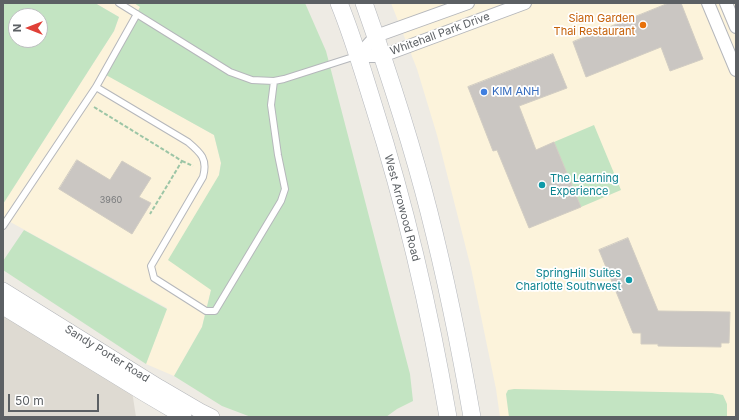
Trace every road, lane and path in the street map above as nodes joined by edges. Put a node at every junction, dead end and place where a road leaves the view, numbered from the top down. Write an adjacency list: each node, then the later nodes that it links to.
1 (119, 3): 8 (lane)
2 (339, 3): 11 (main road, West Arrowood Road)
3 (364, 3): 10 (main road)
4 (468, 3): 10 (street, Whitehall Park Drive)
5 (525, 3): 12 (street, Whitehall Park Drive)
6 (708, 3): 13 (street)
7 (726, 3): 9 (street)
8 (137, 14): 14 (lane); 15 (lane)
9 (736, 27)
10 (376, 36): 11 (street, Whitehall Park Drive); 12 (main road)
11 (358, 56): 12 (street, Whitehall Park Drive); 14 (lane); 25 (main road, West Arrowood Road)
12 (382, 56): 26 (main road)
13 (736, 70)
14 (274, 81): 15 (lane)
15 (96, 87): 20 (lane)
16 (93, 106): 17 (path)
17 (182, 161): 18 (path); 19 (path)
18 (193, 166)
19 (150, 214)
20 (3, 226)
21 (3, 290): 24 (street, Sandy Porter Road)
22 (3, 306): 23 (street, Sandy Porter Road)
23 (184, 417)
24 (212, 417)
25 (448, 417)
26 (472, 417)

